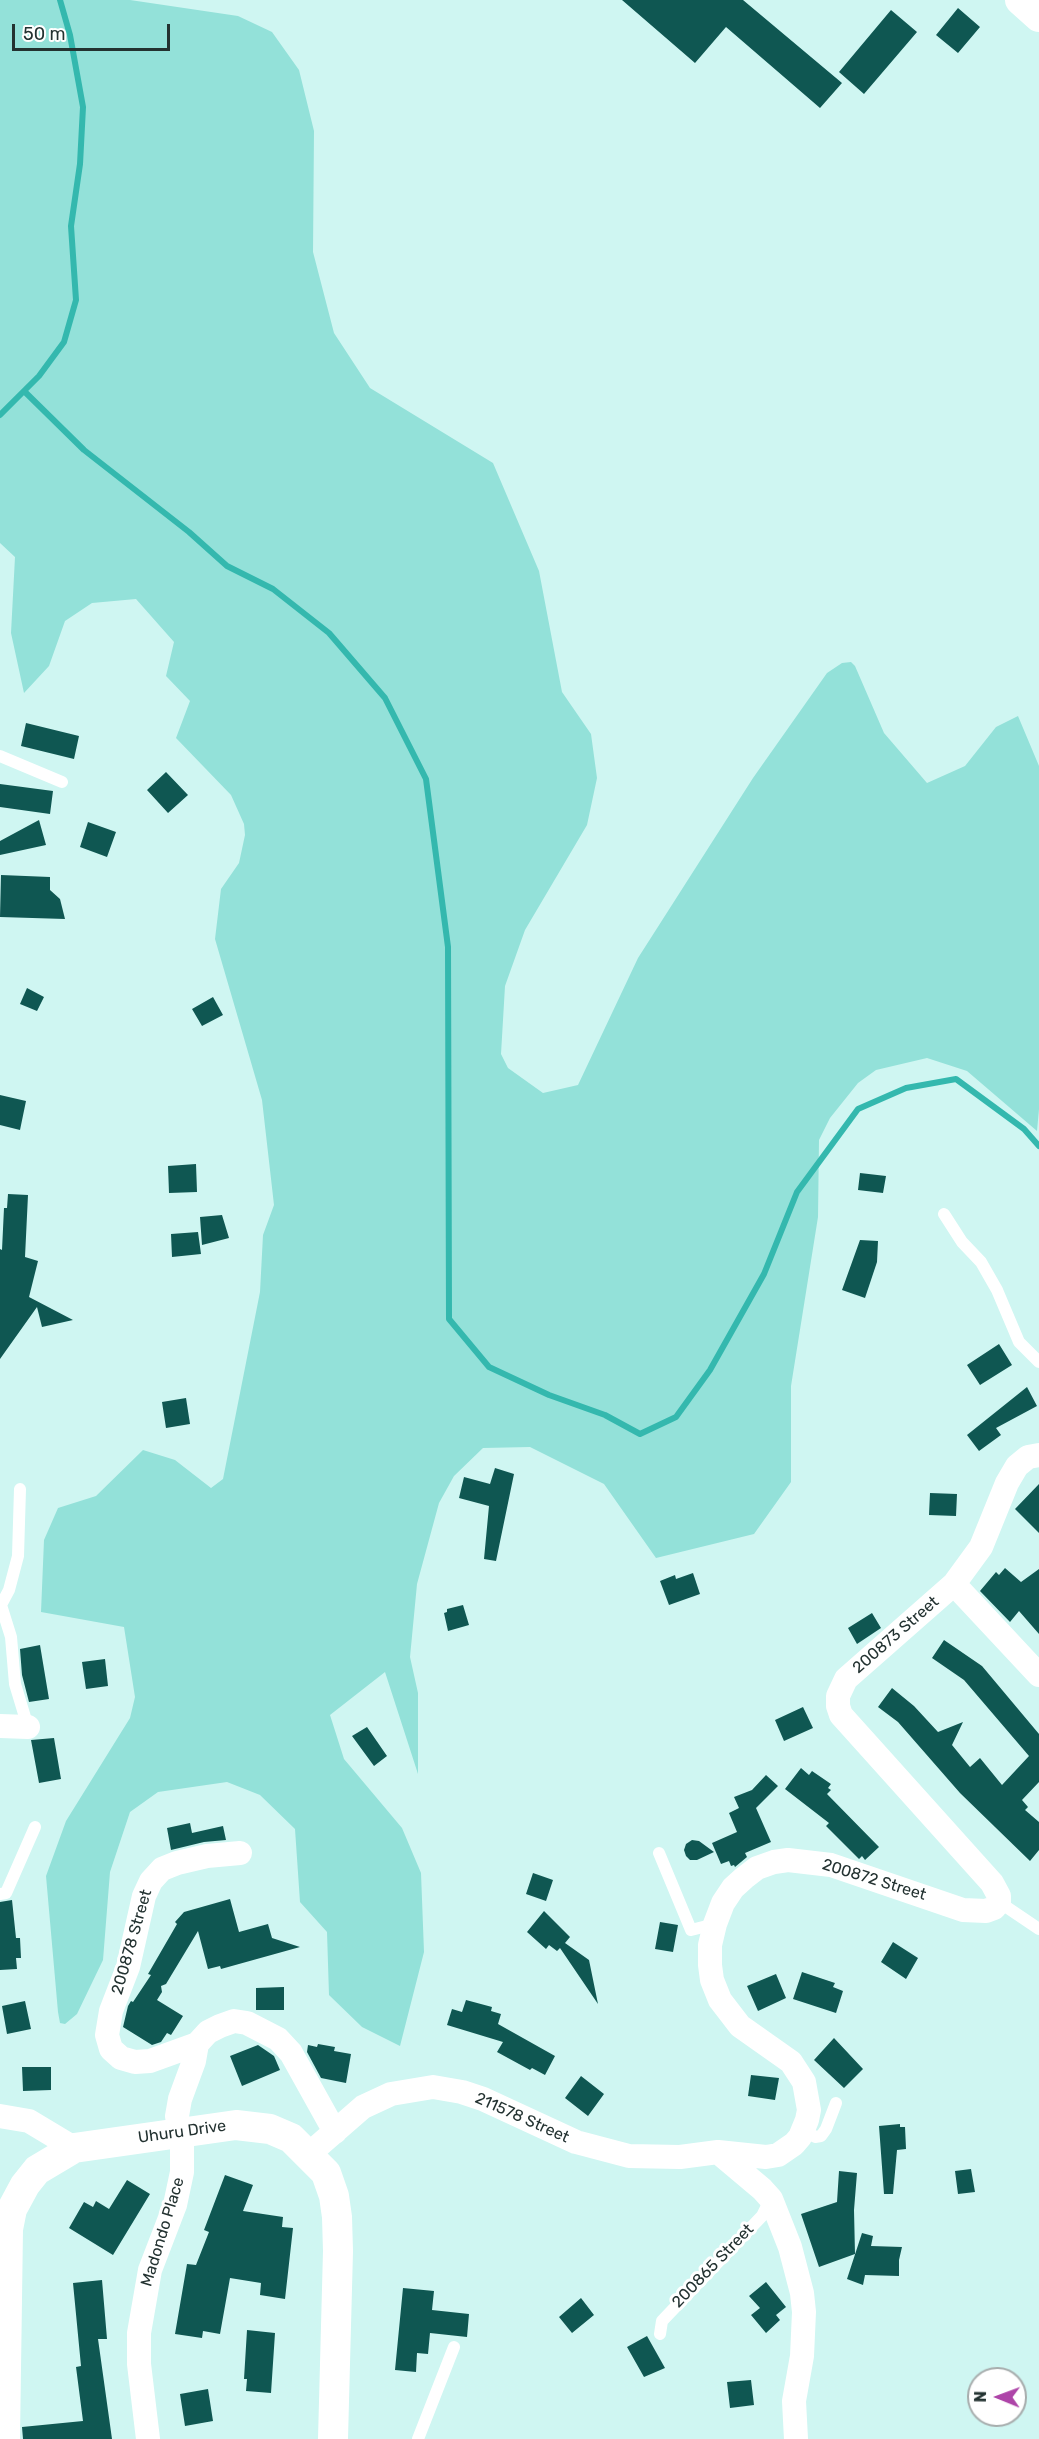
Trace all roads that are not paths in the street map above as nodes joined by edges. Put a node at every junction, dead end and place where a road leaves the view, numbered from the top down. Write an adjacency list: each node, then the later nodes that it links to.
1 (1020, 0): 2 (street)
2 (1039, 17)
3 (0, 756): 4 (lane)
4 (62, 782)
5 (944, 1214): 6 (lane)
6 (1039, 1362)
7 (1039, 1455): 9 (street, 200873 Street)
8 (20, 1489): 12 (lane)
9 (954, 1584): 10 (street); 17 (street, 200873 Street)
10 (1039, 1675)
11 (0, 1726): 12 (street)
12 (28, 1727)
13 (35, 1827): 16 (lane)
14 (240, 1853): 20 (street, 200878 Street)
15 (659, 1853): 18 (lane)
16 (0, 1894)
17 (999, 1899): 18 (street, 200872 Street); 19 (lane)
18 (715, 1924): 23 (street, 200872 Street)
19 (1039, 1929)
20 (197, 2044): 24 (street); 25 (street, Madondo Place)
21 (836, 2103): 23 (lane)
22 (0, 2116): 26 (street)
23 (804, 2129): 27 (street, 211578 Street)
24 (335, 2132): 27 (street, 211578 Street); 28 (street, 211578 Street)
25 (178, 2133): 26 (street, Uhuru Drive); 28 (street, Uhuru Drive); 34 (street, Madondo Place)
26 (74, 2148): 30 (street, Uhuru Drive)
27 (718, 2152): 29 (street)
28 (309, 2154): 35 (street, Uhuru Drive)
29 (771, 2199): 31 (lane, 200865 Street); 37 (street)
30 (4, 2302): 33 (street, Uhuru Drive)
31 (660, 2334)
32 (454, 2347): 36 (lane)
33 (5, 2439)
34 (148, 2439)
35 (333, 2439)
36 (418, 2439)
37 (796, 2439)

